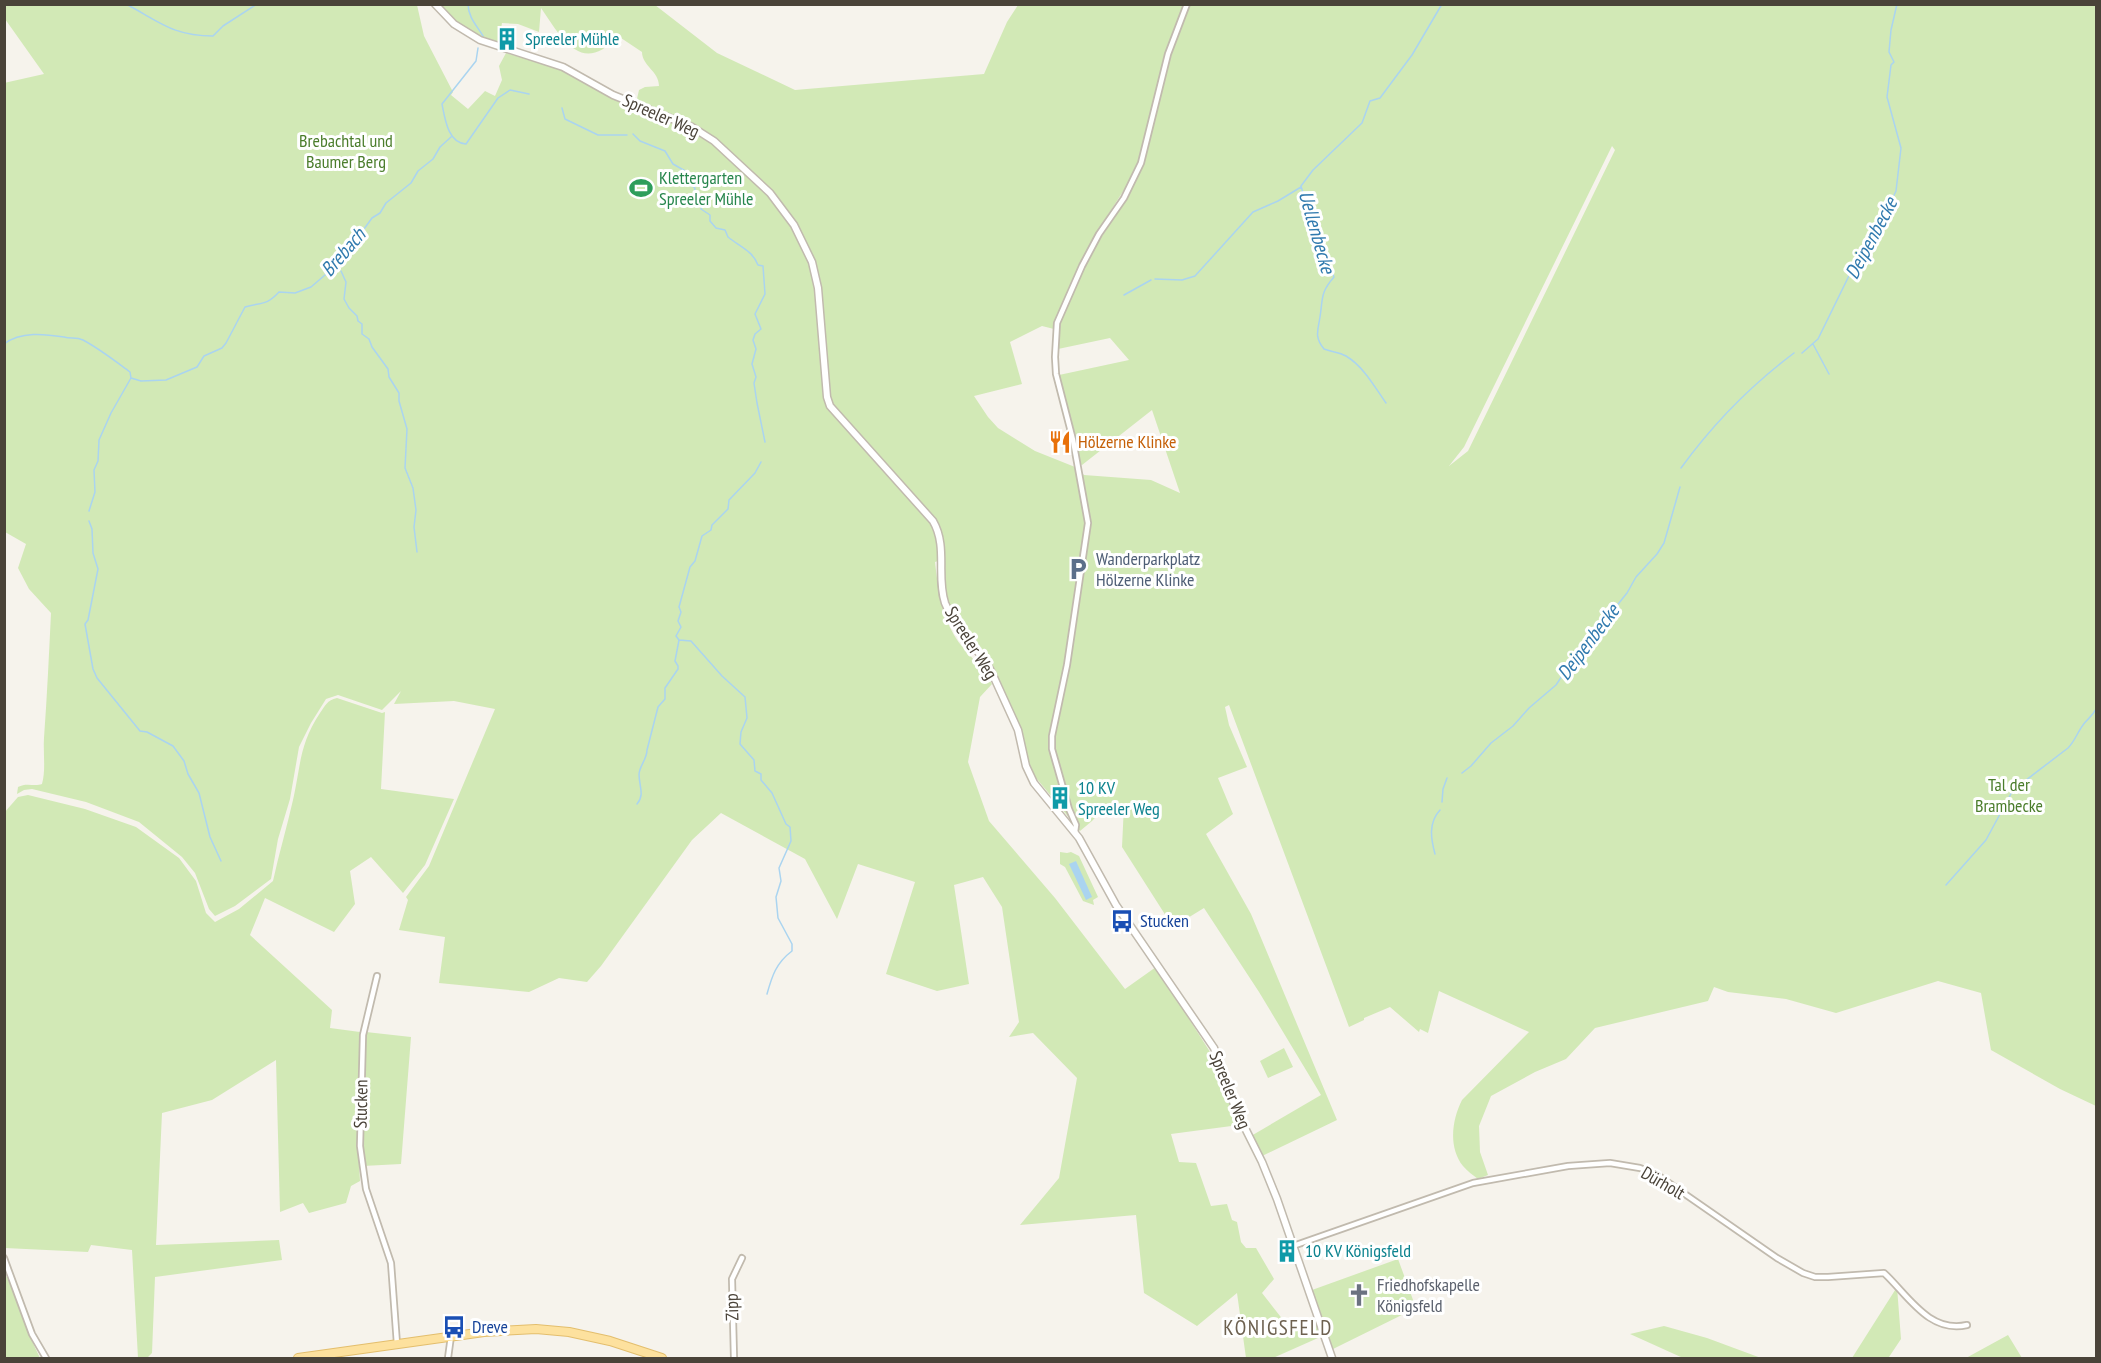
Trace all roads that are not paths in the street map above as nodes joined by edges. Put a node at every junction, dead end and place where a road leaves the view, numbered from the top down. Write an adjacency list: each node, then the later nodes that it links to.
1 (435, 4): 3 (street, Spreeler Weg)
2 (1187, 4): 3 (street)
3 (1075, 832): 5 (street, Spreeler Weg)
4 (377, 976): 10 (street, Stucken)
5 (1293, 1246): 8 (street, Dürholt); 16 (street, Spreeler Weg)
6 (4, 1258): 11 (street)
7 (742, 1258): 15 (street, Zipp)
8 (1967, 1325)
9 (451, 1336): 10 (main road); 13 (street); 14 (main road)
10 (397, 1344): 12 (main road)
11 (46, 1359)
12 (298, 1359)
13 (448, 1359)
14 (662, 1359)
15 (734, 1359)
16 (1332, 1359)

